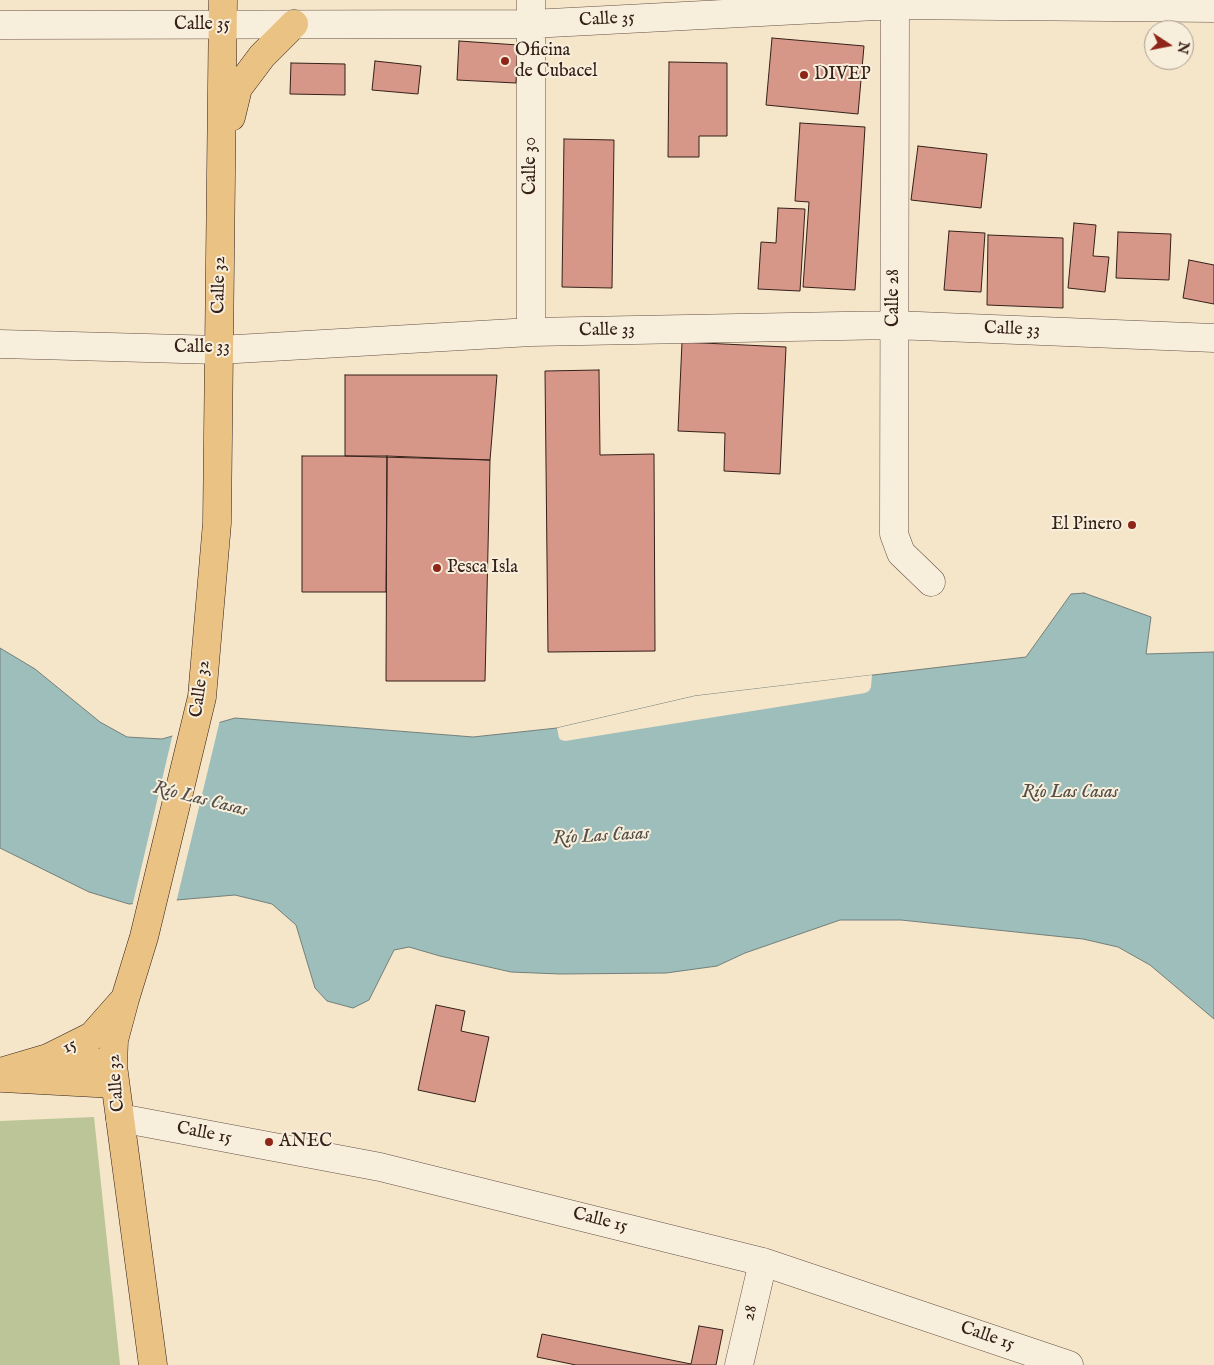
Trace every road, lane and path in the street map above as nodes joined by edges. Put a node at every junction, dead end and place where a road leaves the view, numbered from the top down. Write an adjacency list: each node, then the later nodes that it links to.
1 (894, 2): 2 (street, Calle 35); 4 (street, Calle 35); 8 (street, Calle 28)
2 (1214, 8)
3 (223, 12): 5 (street, Calle 35); 6 (street, Calle 35); 7 (main road, Calle 32)
4 (531, 12): 5 (street, Calle 35); 9 (street, Calle 30)
5 (294, 24): 7 (main road)
6 (0, 25)
7 (221, 158): 12 (main road, Calle 32)
8 (894, 325): 9 (street, Calle 33); 10 (street, Calle 33); 13 (street, Calle 28)
9 (531, 332): 12 (street, Calle 33)
10 (1214, 338)
11 (0, 344): 12 (street, Calle 33)
12 (219, 350): 14 (main road, Calle 32)
13 (931, 582)
14 (125, 999): 15 (main road, 15); 17 (main road, Calle 32)
15 (48, 1058): 16 (main road, 15); 17 (main road)
16 (0, 1072)
17 (113, 1075): 18 (main road); 19 (main road, Calle 32)
18 (0, 1078)
19 (120, 1118): 20 (street, Calle 15); 21 (main road, Calle 32)
20 (763, 1262): 22 (street, 28); 23 (street, Calle 15)
21 (152, 1365)
22 (739, 1365)
23 (1069, 1365)

